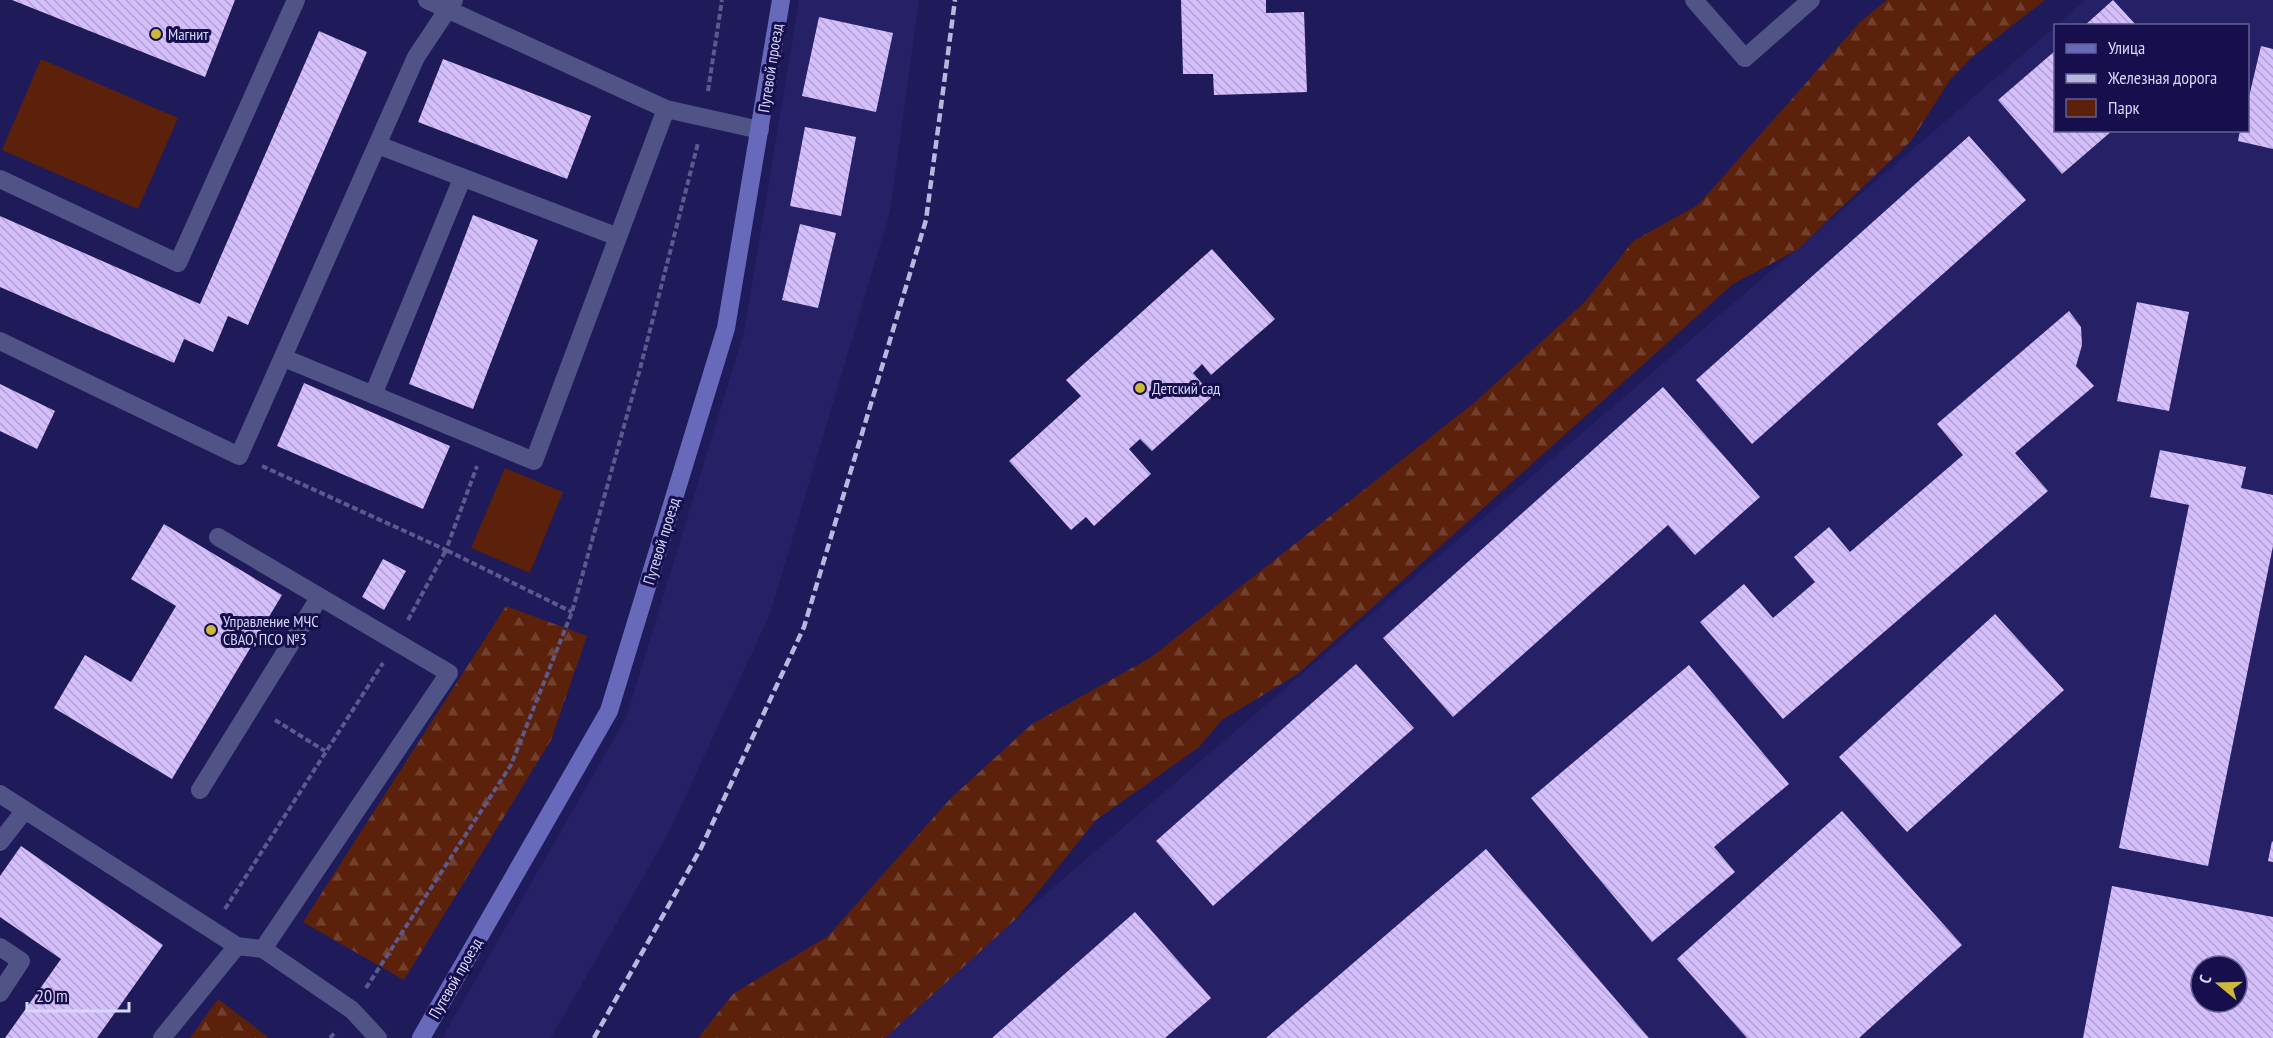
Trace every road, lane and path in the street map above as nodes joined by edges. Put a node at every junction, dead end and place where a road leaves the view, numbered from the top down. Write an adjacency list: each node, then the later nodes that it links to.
1 (296, 0): 12 (street)
2 (427, 0): 7 (street)
3 (722, 0): 9 (path)
4 (781, 0): 10 (street, Путевой проезд)
5 (1694, 0): 6 (street)
6 (1811, 0)
7 (452, 5): 8 (street); 11 (street)
8 (666, 109): 9 (street); 14 (street)
9 (704, 117): 10 (street); 23 (path)
10 (760, 130): 38 (street, Путевой проезд)
11 (378, 145): 13 (street); 16 (street)
12 (0, 179)
13 (462, 179): 14 (street); 17 (street)
14 (618, 237): 18 (street)
15 (0, 341): 19 (street)
16 (284, 358): 17 (street); 19 (street)
17 (373, 395): 18 (street)
18 (486, 441): 21 (path)
19 (239, 456): 21 (path)
20 (218, 537): 22 (street)
21 (446, 550): 23 (path); 24 (path)
22 (319, 598): 24 (street); 25 (street)
23 (572, 612): 34 (path)
24 (396, 642): 29 (path); 32 (street)
25 (200, 790)
26 (0, 794): 27 (street)
27 (25, 810): 28 (street); 29 (street)
28 (0, 842)
29 (212, 930): 30 (street)
30 (237, 946): 32 (street); 35 (street)
31 (0, 947): 33 (street)
32 (263, 949): 34 (street)
33 (0, 993)
34 (352, 1010): 36 (path); 37 (street)
35 (162, 1038)
36 (330, 1038)
37 (378, 1038)
38 (421, 1038)

